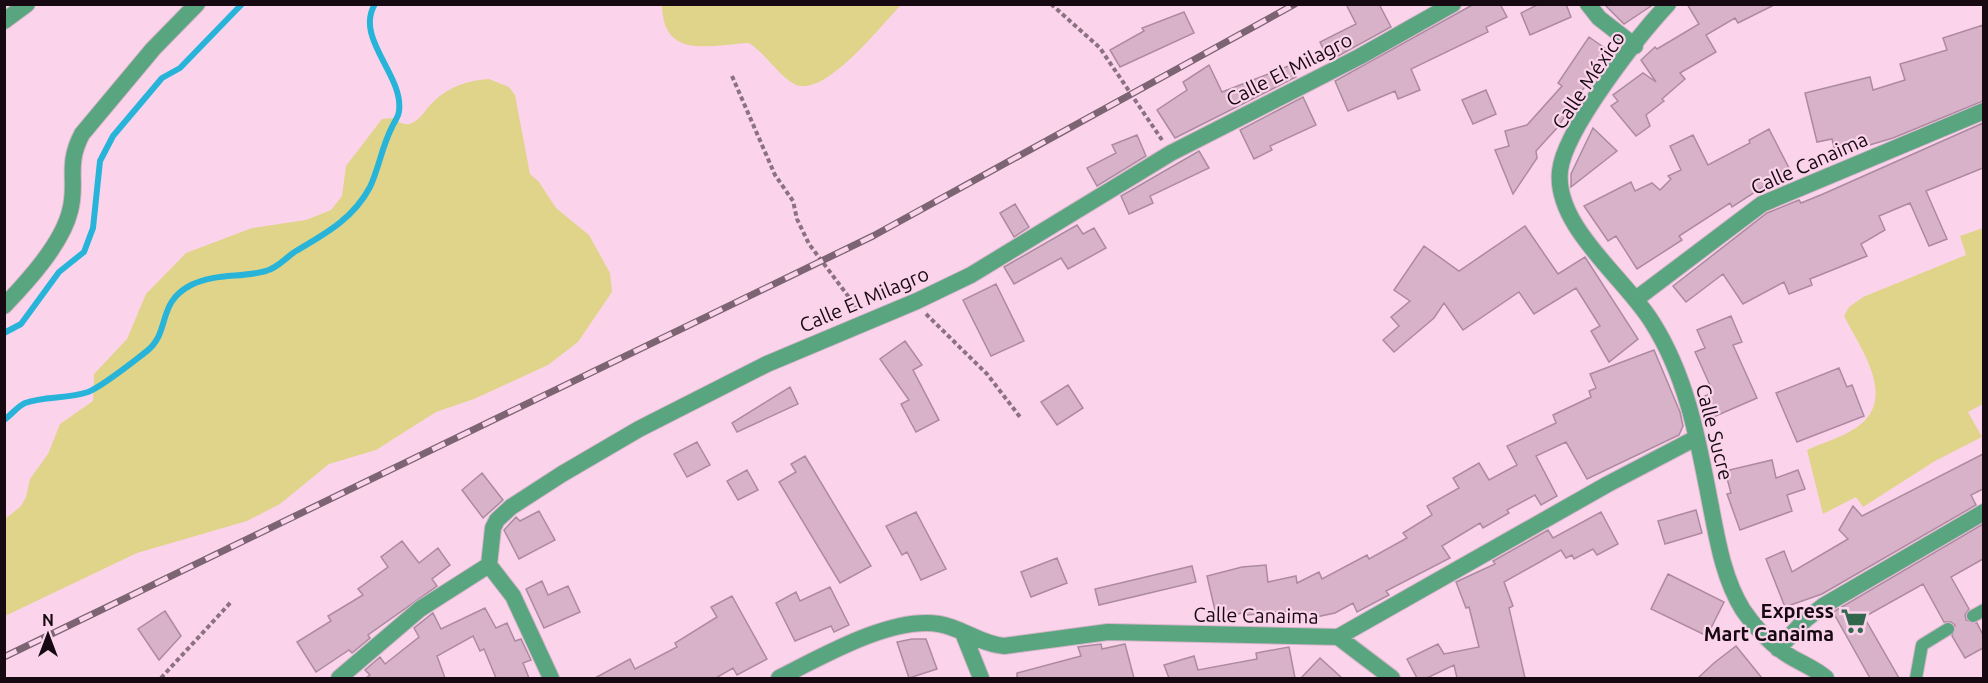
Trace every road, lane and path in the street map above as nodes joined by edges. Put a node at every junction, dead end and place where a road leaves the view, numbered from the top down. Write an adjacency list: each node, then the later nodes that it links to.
1 (27, 4): 7 (street)
2 (197, 4): 15 (street)
3 (1051, 4): 11 (path)
4 (1453, 4): 11 (street, Calle El Milagro)
5 (1588, 4): 8 (street)
6 (1668, 4): 8 (street, Calle México)
7 (4, 21)
8 (1635, 46): 12 (street, Calle México)
9 (732, 76): 16 (path)
10 (1983, 111): 13 (street, Calle Canaima)
11 (1171, 153): 14 (street, Calle El Milagro)
12 (1560, 186): 13 (street, Calle Sucre)
13 (1636, 299): 18 (street, Calle Sucre)
14 (917, 301): 16 (street, Calle El Milagro); 17 (path)
15 (4, 306)
16 (866, 323): 20 (street, Calle El Milagro)
17 (1020, 417)
18 (1696, 438): 24 (street, Calle Canaima); 25 (street, Calle Sucre)
19 (1983, 512): 25 (street)
20 (489, 565): 26 (street); 28 (street)
21 (231, 602): 27 (path)
22 (1948, 629): 33 (lane)
23 (963, 633): 24 (street, Calle Canaima); 29 (street, Calle Canaima); 30 (street)
24 (1338, 638): 31 (street)
25 (1778, 649): 32 (street, Calle Sucre)
26 (349, 675)
27 (161, 678)
28 (551, 678)
29 (779, 678)
30 (981, 678)
31 (1392, 678)
32 (1826, 678)
33 (1916, 678)

